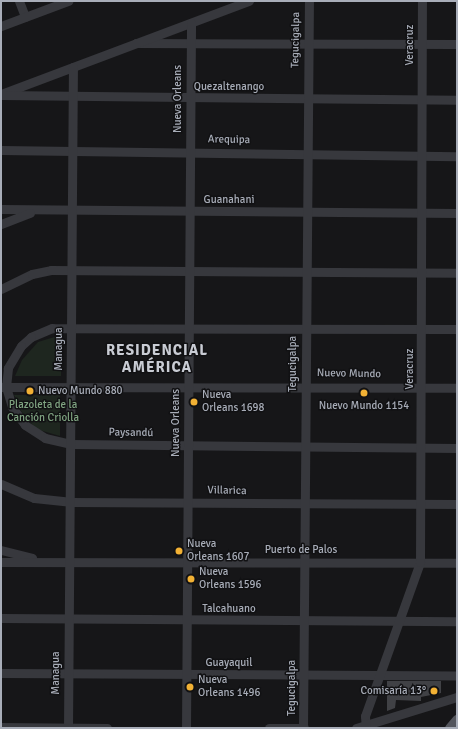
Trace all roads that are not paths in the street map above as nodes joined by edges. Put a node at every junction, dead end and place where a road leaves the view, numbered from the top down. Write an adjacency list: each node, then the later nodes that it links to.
1 (19, 1): 6 (street)
2 (68, 1): 6 (street)
3 (249, 1): 7 (street)
4 (309, 1): 11 (street, Tegucigalpa)
5 (422, 1): 12 (street, Veracruz)
6 (25, 18): 8 (street)
7 (191, 22): 9 (street); 10 (street, Nueva Orleans)
8 (1, 26)
9 (136, 43): 10 (street); 14 (street)
10 (191, 43): 11 (street); 17 (street, Nueva Orleans)
11 (307, 43): 12 (street); 18 (street, Tegucigalpa)
12 (422, 44): 13 (street); 19 (street, Veracruz)
13 (457, 44)
14 (73, 67): 15 (street); 16 (street, Managua)
15 (1, 95): 16 (street, Quezaltenango)
16 (73, 98): 17 (street, Quezaltenango); 23 (street, Managua)
17 (190, 99): 18 (street, Quezaltenango); 22 (street, Nueva Orleans)
18 (308, 99): 19 (street, Quezaltenango); 24 (street, Tegucigalpa)
19 (422, 100): 20 (street, Quezaltenango); 25 (street, Veracruz)
20 (457, 100)
21 (1, 150): 23 (street, Arequipa)
22 (190, 151): 23 (street, Arequipa); 24 (street, Arequipa); 30 (street, Nueva Orleans)
23 (72, 152): 29 (street, Managua)
24 (308, 152): 25 (street, Arequipa); 31 (street, Tegucigalpa)
25 (422, 156): 26 (street, Arequipa); 32 (street, Veracruz)
26 (457, 156)
27 (1, 209): 28 (street, Guanahani)
28 (40, 210): 29 (street, Guanahani); 34 (street)
29 (71, 211): 30 (street, Guanahani); 36 (street, Managua)
30 (189, 212): 31 (street, Guanahani); 35 (street, Nueva Orleans)
31 (307, 212): 32 (street, Guanahani); 37 (street, Tegucigalpa)
32 (422, 212): 33 (street, Guanahani); 38 (street, Veracruz)
33 (457, 212)
34 (1, 224)
35 (189, 268): 36 (street); 37 (street); 42 (street, Nueva Orleans)
36 (72, 269): 40 (street); 41 (street, Managua)
37 (306, 270): 38 (street); 43 (street, Tegucigalpa)
38 (422, 273): 39 (street); 44 (street, Veracruz)
39 (457, 273)
40 (1, 289)
41 (70, 326): 42 (street, Paysandú); 46 (street, Managua); 48 (street, Paysandú)
42 (188, 327): 43 (street, Paysandú); 49 (street, Nueva Orleans)
43 (306, 327): 44 (street, Paysandú); 47 (street, Tegucigalpa)
44 (422, 329): 45 (street, Paysandú); 50 (street, Veracruz)
45 (457, 329)
46 (71, 386): 48 (street, Nuevo Mundo); 49 (street, Nuevo Mundo); 52 (street, Managua)
47 (305, 386): 49 (street, Nuevo Mundo); 50 (street, Nuevo Mundo); 54 (street, Tegucigalpa)
48 (3, 387): 52 (street, Paysandú)
49 (188, 387): 53 (street, Nueva Orleans)
50 (422, 387): 51 (street, Nuevo Mundo); 55 (street, Veracruz)
51 (457, 388)
52 (70, 444): 53 (street, Paysandú); 58 (street, Managua)
53 (188, 446): 54 (street, Paysandú); 59 (street, Nueva Orleans)
54 (305, 447): 55 (street, Paysandú); 60 (street, Tegucigalpa)
55 (420, 448): 56 (street, Paysandú); 61 (street, Veracruz)
56 (457, 448)
57 (1, 484): 58 (street, Villarica)
58 (70, 502): 59 (street, Villarica); 64 (street, Managua)
59 (188, 502): 60 (street, Villarica); 65 (street, Nueva Orleans)
60 (304, 504): 61 (street, Villarica); 68 (street, Tegucigalpa)
61 (419, 504): 62 (street, Villarica); 69 (street, Veracruz)
62 (457, 504)
63 (1, 550): 67 (street)
64 (69, 561): 65 (street, Puerto de Palos); 67 (street, Puerto de Palos); 72 (street, Managua)
65 (187, 561): 68 (street, Puerto de Palos); 73 (street, Nueva Orleans)
66 (1, 562): 67 (street, Puerto de Palos)
67 (47, 562)
68 (304, 562): 69 (street, Puerto de Palos); 74 (street, Tegucigalpa)
69 (420, 562): 70 (street, Puerto de Palos); 75 (street, Veracruz)
70 (457, 563)
71 (1, 618): 72 (street, Talcahuano)
72 (68, 619): 73 (street, Talcahuano); 78 (street, Managua)
73 (186, 620): 74 (street, Talcahuano); 79 (street, Nueva Orleans)
74 (304, 621): 75 (street, Talcahuano); 80 (street, Tegucigalpa)
75 (400, 621): 76 (street, Talcahuano); 81 (street, Veracruz)
76 (457, 622)
77 (1, 673): 78 (street, Guayaquil)
78 (68, 673): 79 (street, Guayaquil); 87 (street, Managua)
79 (186, 674): 80 (street, Guayaquil); 89 (street, Nueva Orleans)
80 (304, 675): 81 (street, Guayaquil); 91 (street, Tegucigalpa)
81 (379, 675): 82 (street, Guayaquil); 86 (street, Veracruz)
82 (457, 675)
83 (457, 697): 86 (street)
84 (457, 720): 92 (main road)
85 (1, 727): 87 (street)
86 (362, 727)
87 (68, 728): 88 (street)
88 (107, 728)
89 (186, 728)
90 (269, 728): 91 (street)
91 (304, 728)
92 (450, 728)

